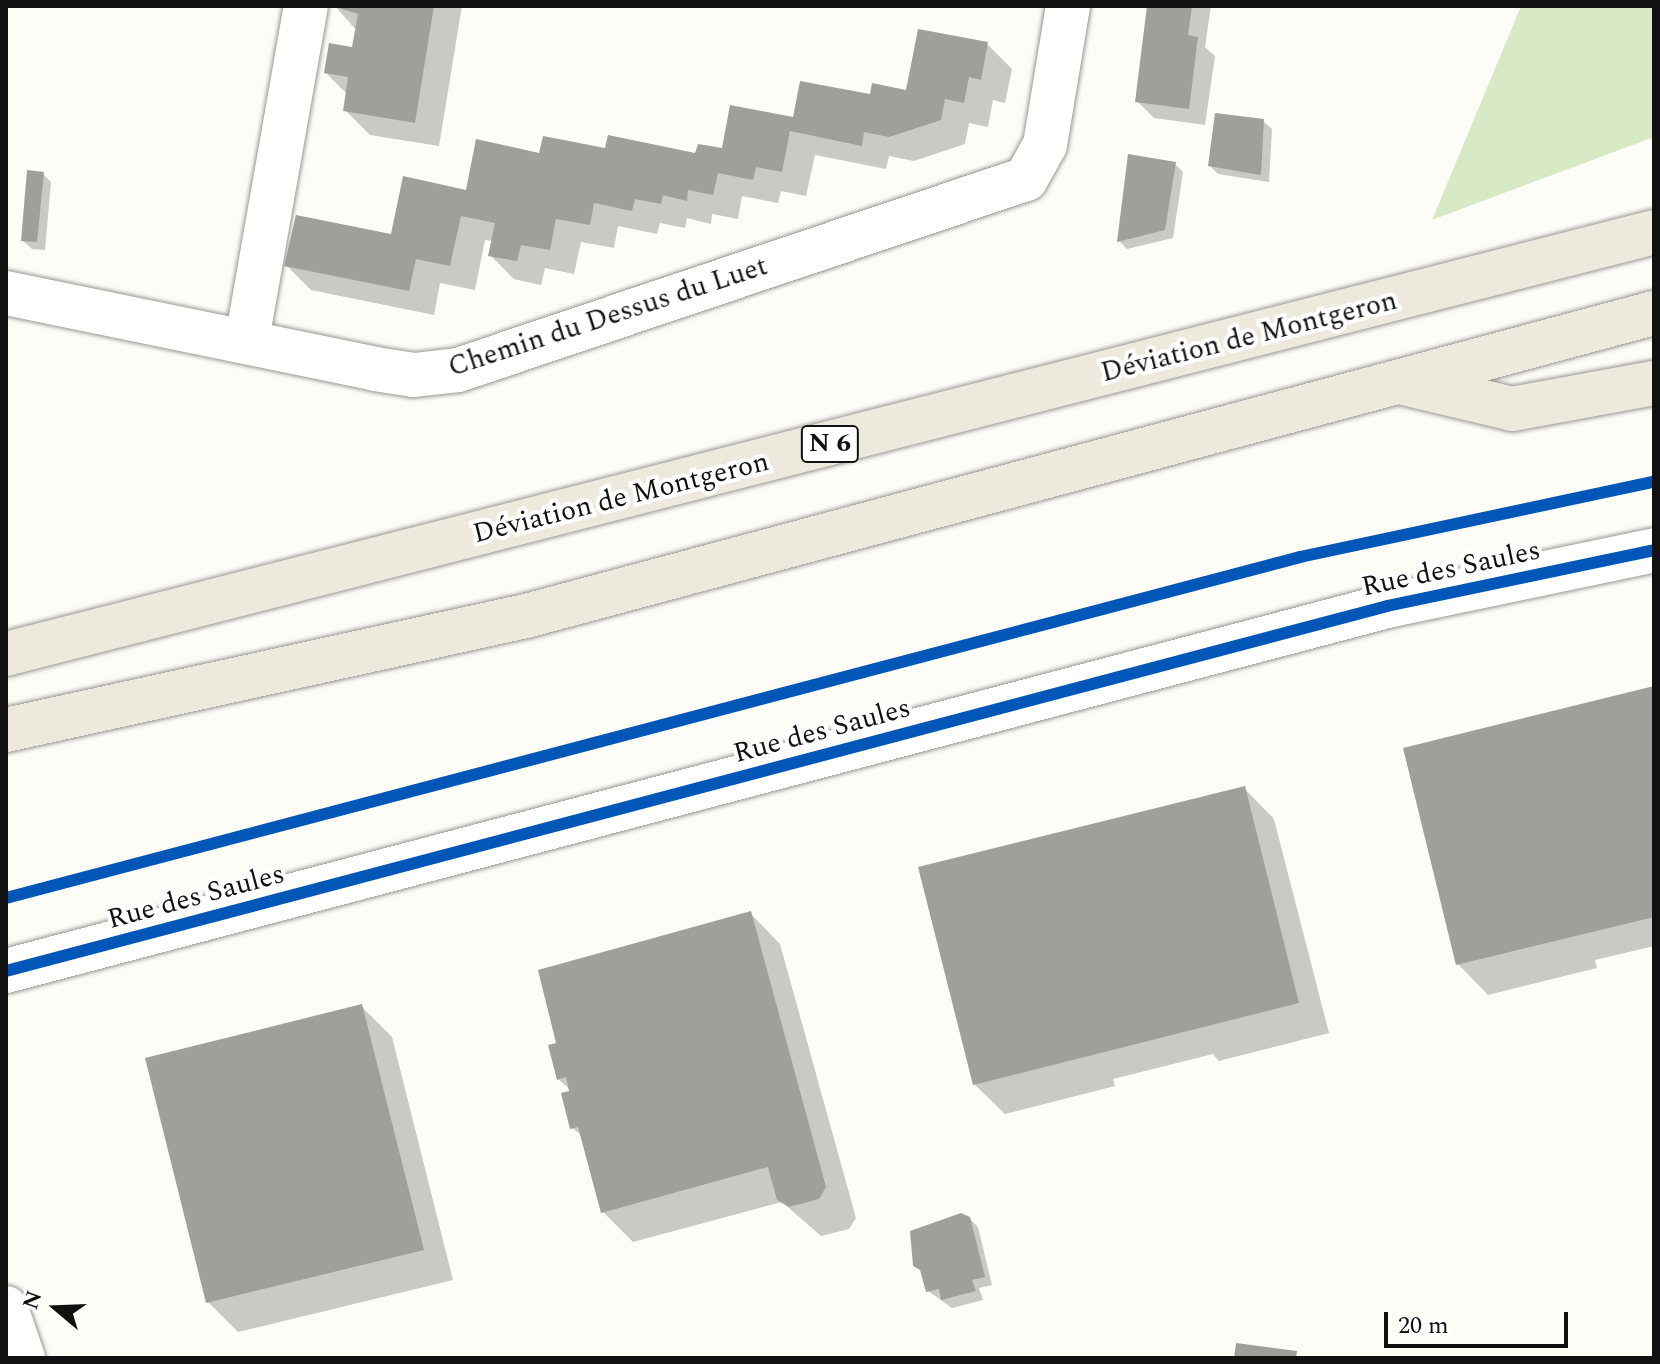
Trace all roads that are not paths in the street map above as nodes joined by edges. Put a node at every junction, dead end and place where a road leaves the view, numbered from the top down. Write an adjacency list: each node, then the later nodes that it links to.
1 (306, 6): 6 (street)
2 (1068, 6): 6 (street, Chemin du Dessus du Luet)
3 (1654, 232): 10 (main road, Déviation de Montgeron / N 6)
4 (6, 293): 6 (street, Chemin du Dessus du Luet)
5 (1654, 313): 7 (main road)
6 (247, 340)
7 (1402, 382): 8 (main road); 11 (main road)
8 (1654, 383)
9 (1654, 550): 12 (street, Rue des Saules)
10 (6, 654)
11 (6, 730)
12 (6, 971)
13 (6, 1308): 14 (street)
14 (23, 1358)

